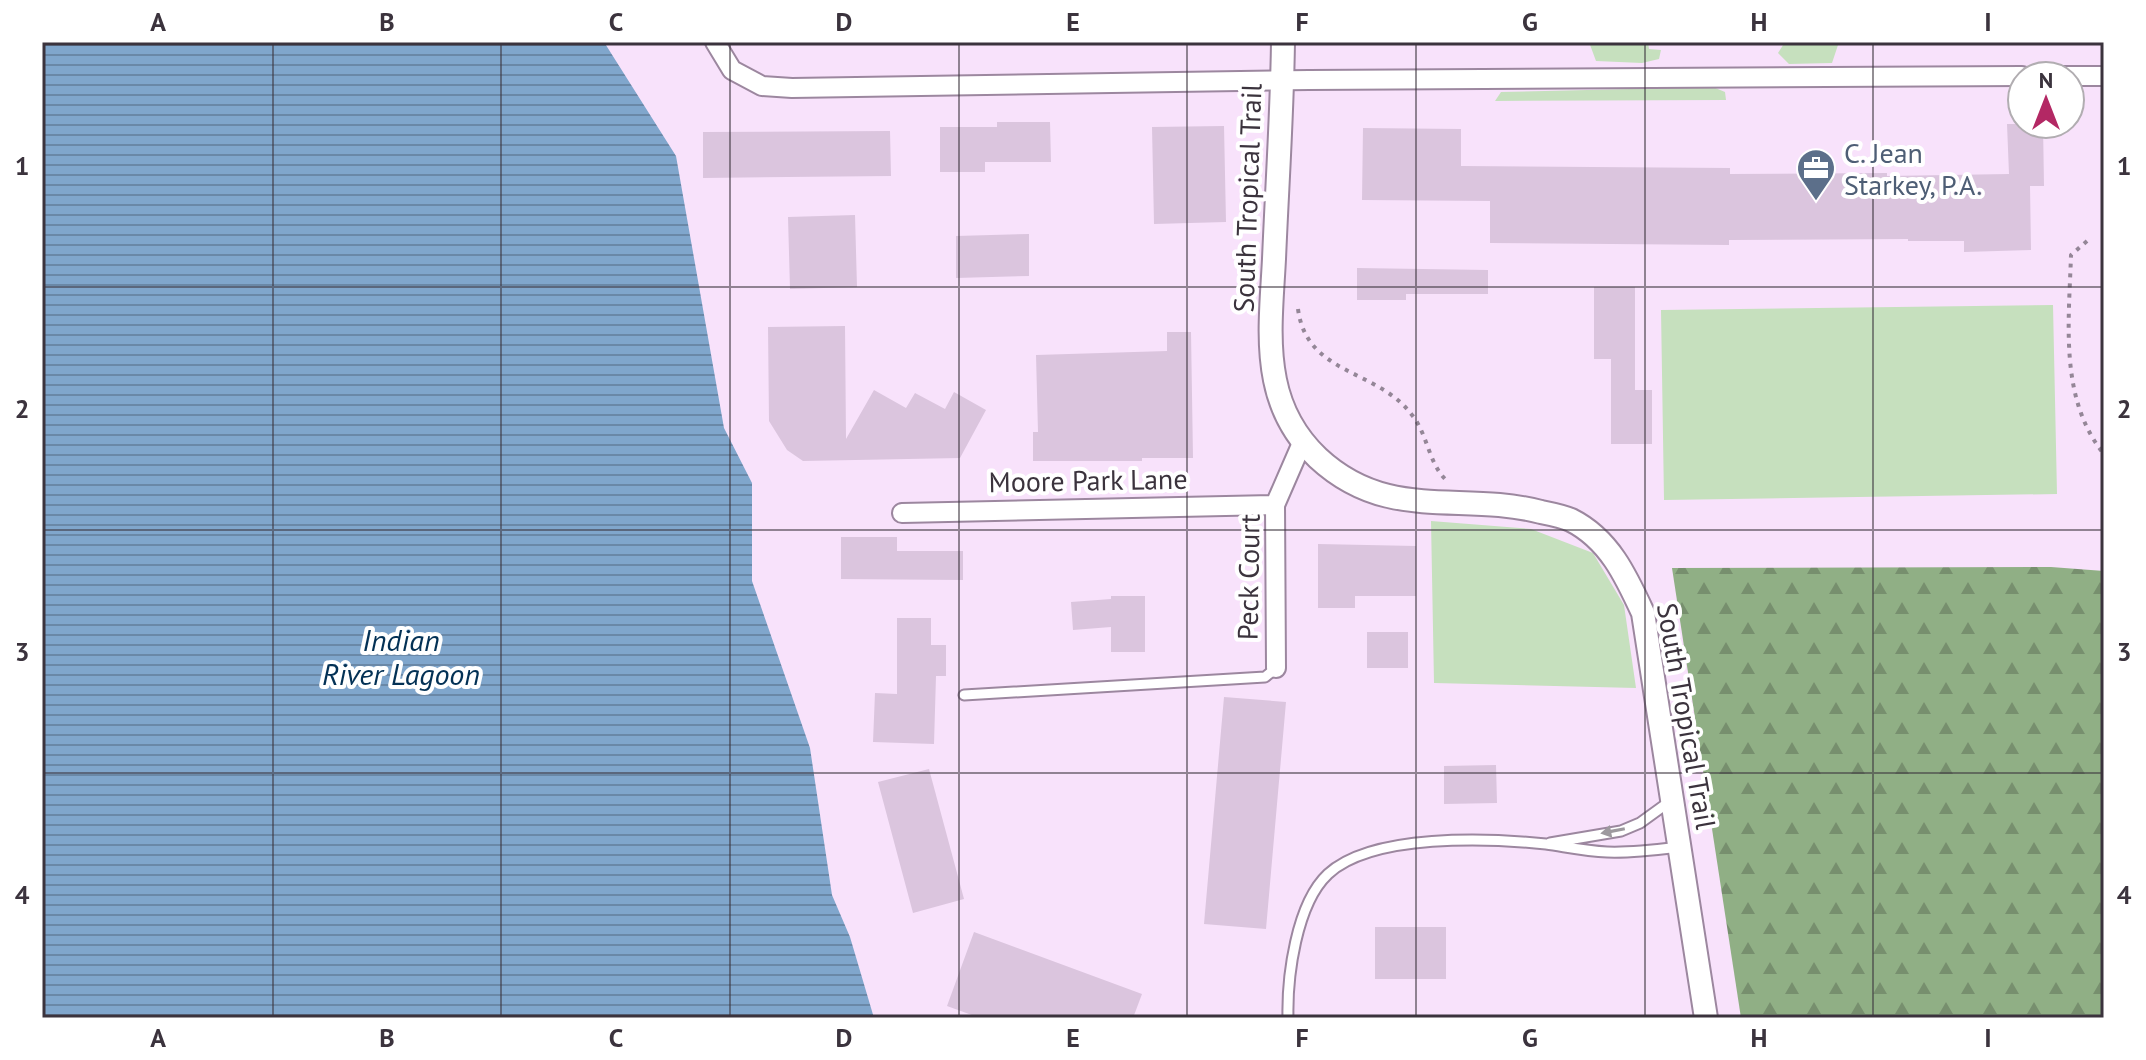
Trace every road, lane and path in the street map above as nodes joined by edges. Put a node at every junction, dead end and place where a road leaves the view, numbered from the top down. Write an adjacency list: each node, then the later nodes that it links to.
1 (715, 42): 4 (street)
2 (1283, 42): 4 (street, South Tropical Trail)
3 (2006, 76): 4 (street)
4 (1282, 81): 7 (street, South Tropical Trail)
5 (2087, 241): 8 (path)
6 (1298, 309): 9 (path)
7 (1302, 443): 10 (street, Peck Court); 14 (street, South Tropical Trail)
8 (2104, 454)
9 (1455, 485)
10 (1275, 505): 11 (street, Moore Park Lane); 12 (street, Peck Court)
11 (902, 513)
12 (1276, 668): 13 (lane)
13 (964, 695)
14 (1672, 800): 15 (lane, one-way to 15); 16 (street, South Tropical Trail)
15 (1546, 844): 16 (lane); 17 (lane)
16 (1680, 847): 18 (street, South Tropical Trail)
17 (1288, 1018)
18 (1706, 1018)

